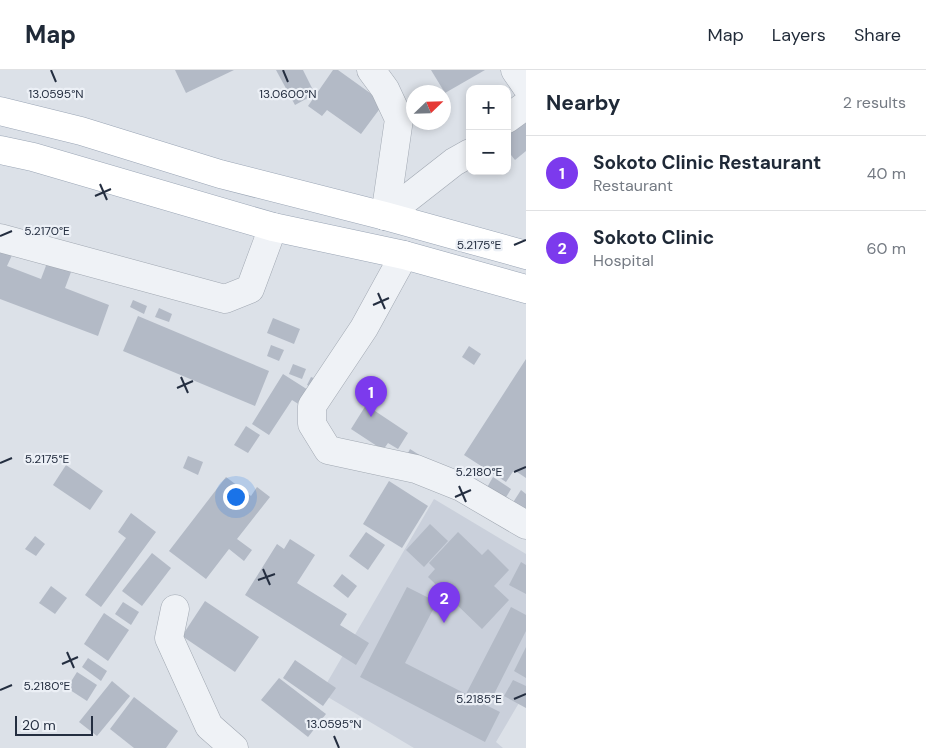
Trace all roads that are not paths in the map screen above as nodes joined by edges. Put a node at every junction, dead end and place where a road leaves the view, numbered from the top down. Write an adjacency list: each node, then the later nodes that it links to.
1 (371, 70): 9 (street)
2 (515, 70): 3 (street)
3 (526, 86)
4 (526, 105): 6 (street)
5 (0, 111): 9 (main road)
6 (511, 116)
7 (0, 150): 10 (main road)
8 (466, 155): 9 (street)
9 (385, 216): 13 (main road)
10 (273, 227): 11 (street); 12 (main road)
11 (0, 238)
12 (404, 255): 14 (main road); 15 (street)
13 (526, 255)
14 (526, 289)
15 (526, 525)
16 (176, 609): 17 (street)
17 (234, 748)

